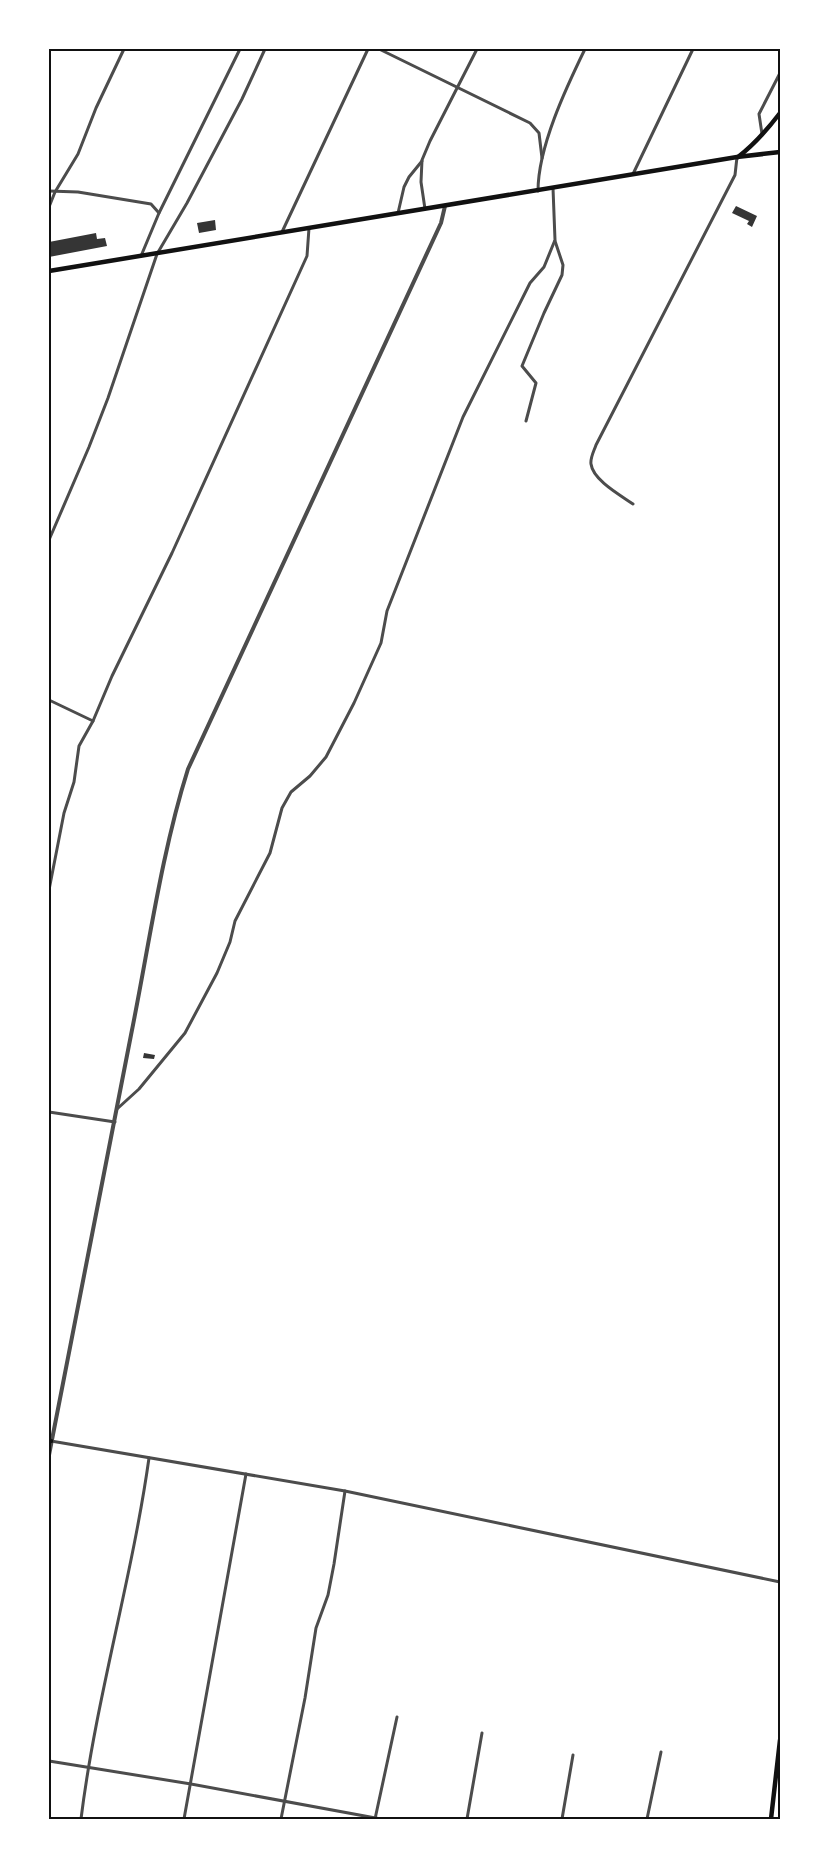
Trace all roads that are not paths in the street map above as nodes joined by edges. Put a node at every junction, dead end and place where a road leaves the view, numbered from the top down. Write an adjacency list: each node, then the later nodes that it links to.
1 (124, 49): 21 (street)
2 (240, 49): 25 (street)
3 (265, 49): 30 (street)
4 (368, 49): 28 (street)
5 (379, 49): 10 (street)
6 (477, 49): 10 (street)
7 (585, 49): 15 (street)
8 (694, 49): 17 (street)
9 (780, 73): 12 (street)
10 (458, 88): 15 (street); 16 (street)
11 (780, 113): 12 (main road)
12 (762, 136): 14 (main road)
13 (780, 152): 14 (main road)
14 (737, 157): 17 (main road); 34 (street)
15 (542, 158): 20 (street)
16 (422, 160): 24 (street); 26 (street)
17 (633, 175): 18 (main road)
18 (553, 188): 20 (main road); 29 (street)
19 (49, 191): 21 (street)
20 (538, 191): 22 (main road)
21 (55, 192): 23 (street); 25 (street)
22 (445, 206): 24 (main road); 39 (street)
23 (49, 207)
24 (425, 209): 26 (main road)
25 (159, 213): 31 (street)
26 (398, 214): 27 (main road)
27 (309, 228): 28 (main road); 37 (street)
28 (282, 233): 30 (main road)
29 (555, 240): 33 (street); 39 (street)
30 (157, 254): 31 (main road); 35 (street)
31 (141, 257): 32 (main road)
32 (49, 271)
33 (526, 421)
34 (632, 504)
35 (49, 540)
36 (49, 700): 37 (street)
37 (93, 721): 38 (street)
38 (49, 890)
39 (117, 1109): 41 (street)
40 (49, 1112): 41 (street)
41 (115, 1122): 42 (street)
42 (50, 1441): 43 (street); 44 (street)
43 (49, 1455)
44 (149, 1458): 45 (street); 54 (street)
45 (246, 1474): 46 (street); 55 (street)
46 (345, 1491): 47 (street); 56 (street)
47 (780, 1582)
48 (397, 1717): 60 (street)
49 (482, 1734): 62 (street)
50 (780, 1740): 65 (main road)
51 (661, 1752): 64 (street)
52 (573, 1755): 63 (street)
53 (49, 1761): 54 (street)
54 (88, 1767): 55 (street); 57 (street)
55 (191, 1784): 56 (street); 58 (street)
56 (284, 1802): 59 (street); 60 (street)
57 (81, 1819)
58 (184, 1819)
59 (281, 1819)
60 (375, 1819): 61 (street)
61 (381, 1819)
62 (467, 1819)
63 (562, 1819)
64 (647, 1819)
65 (771, 1819)

